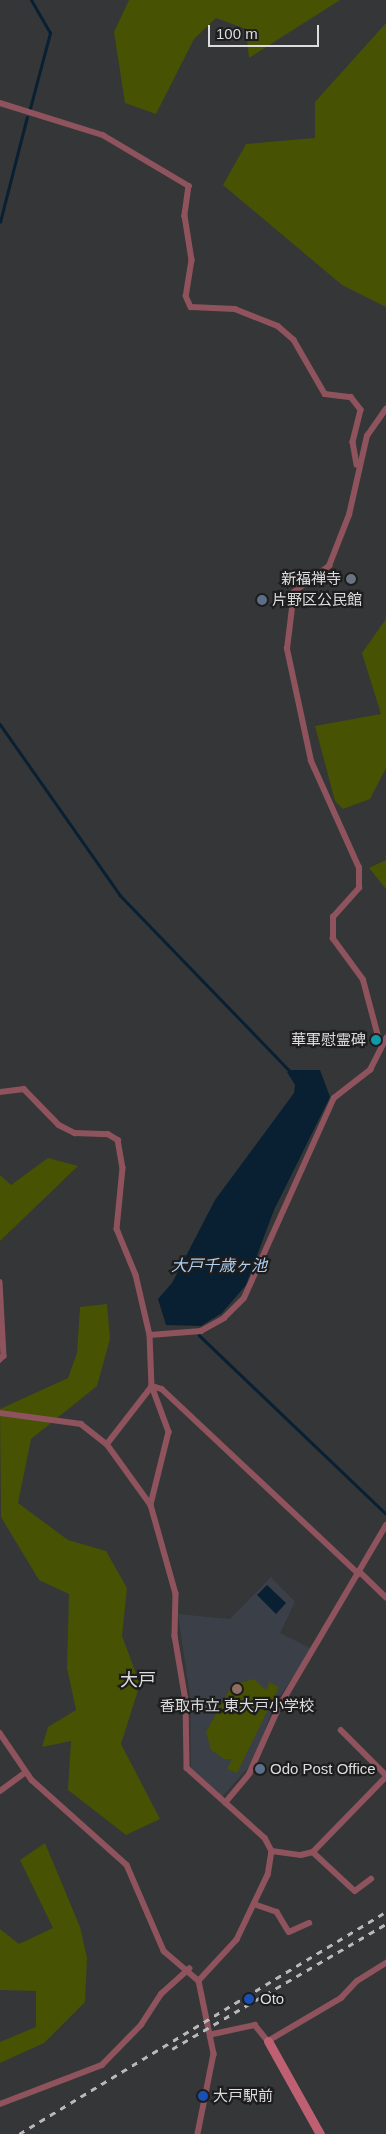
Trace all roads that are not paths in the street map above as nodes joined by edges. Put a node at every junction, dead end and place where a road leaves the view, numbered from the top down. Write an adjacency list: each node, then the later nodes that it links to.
1 (0, 103): 3 (street)
2 (386, 409): 3 (street)
3 (357, 464): 5 (street)
4 (386, 1038): 5 (street)
5 (380, 1044): 8 (street)
6 (0, 1092): 8 (street)
7 (0, 1282): 9 (street)
8 (150, 1336): 10 (street)
9 (0, 1360)
10 (152, 1386): 12 (street); 13 (street); 15 (street)
11 (0, 1413): 12 (street)
12 (107, 1444): 13 (street)
13 (151, 1505): 22 (street)
14 (386, 1525): 15 (street)
15 (360, 1574): 16 (street); 22 (street)
16 (386, 1596)
17 (341, 1730): 20 (street)
18 (0, 1733): 19 (street)
19 (25, 1773): 21 (street); 29 (street)
20 (386, 1776): 24 (street)
21 (0, 1791)
22 (225, 1803): 23 (street)
23 (272, 1852): 24 (street); 26 (street)
24 (313, 1852): 25 (street)
25 (371, 1879)
26 (254, 1904): 27 (street); 30 (street)
27 (309, 1923)
28 (386, 1963): 32 (street)
29 (189, 1969): 30 (street); 33 (street)
30 (199, 1981): 31 (street)
31 (212, 2034): 32 (street); 34 (street)
32 (268, 2041): 35 (main road)
33 (0, 2104)
34 (198, 2134)
35 (320, 2134)

